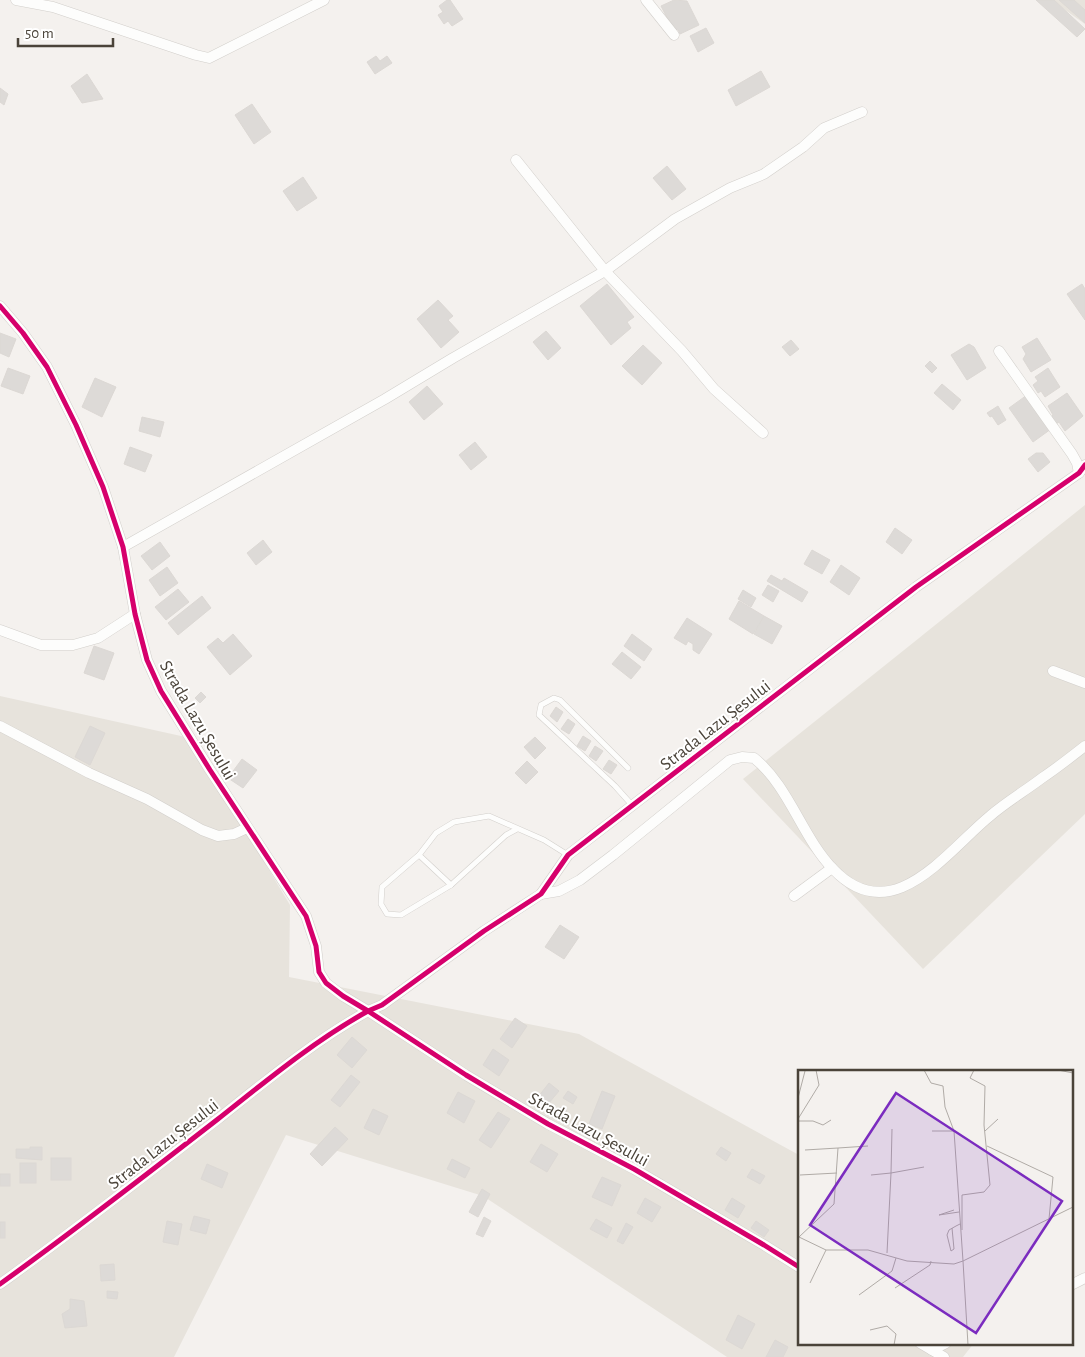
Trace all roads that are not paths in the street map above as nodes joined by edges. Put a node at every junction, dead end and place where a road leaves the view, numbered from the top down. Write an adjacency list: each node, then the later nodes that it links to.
1 (16, 0): 2 (street)
2 (324, 0)
3 (646, 0): 4 (street)
4 (674, 35)
5 (862, 112): 7 (street)
6 (516, 160): 7 (street)
7 (605, 271): 10 (street); 12 (street)
8 (0, 306): 12 (street, Strada Lazu Șesului)
9 (999, 351): 11 (street)
10 (763, 433)
11 (1082, 469): 20 (street, Strada Lazu Șesului)
12 (123, 547): 13 (street, Strada Lazu Șesului)
13 (135, 614): 14 (street); 21 (street, Strada Lazu Șesului)
14 (0, 630)
15 (1053, 671): 16 (street)
16 (1085, 684)
17 (0, 726): 21 (street)
18 (1085, 746): 25 (street, Strada Lazu Șesului)
19 (628, 768): 20 (lane)
20 (632, 806): 24 (street, Strada Lazu Șesului)
21 (247, 828): 29 (street, Strada Lazu Șesului)
22 (517, 829): 23 (lane); 24 (lane); 26 (lane)
23 (419, 855): 26 (lane); 26 (lane)
24 (568, 855): 27 (street, Strada Lazu Șesului)
25 (832, 868): 27 (street, Strada Lazu Șesului); 28 (street)
26 (451, 885)
27 (541, 894): 29 (street, Strada Lazu Șesului)
28 (794, 896)
29 (368, 1011): 30 (street, Strada Lazu Șesului); 32 (street, Strada Lazu Șesului)
30 (798, 1266)
31 (1085, 1278): 33 (street)
32 (0, 1284)
33 (1072, 1284)
34 (922, 1344): 36 (street)
35 (944, 1344): 36 (street)
36 (932, 1350): 37 (street)
37 (944, 1357)

